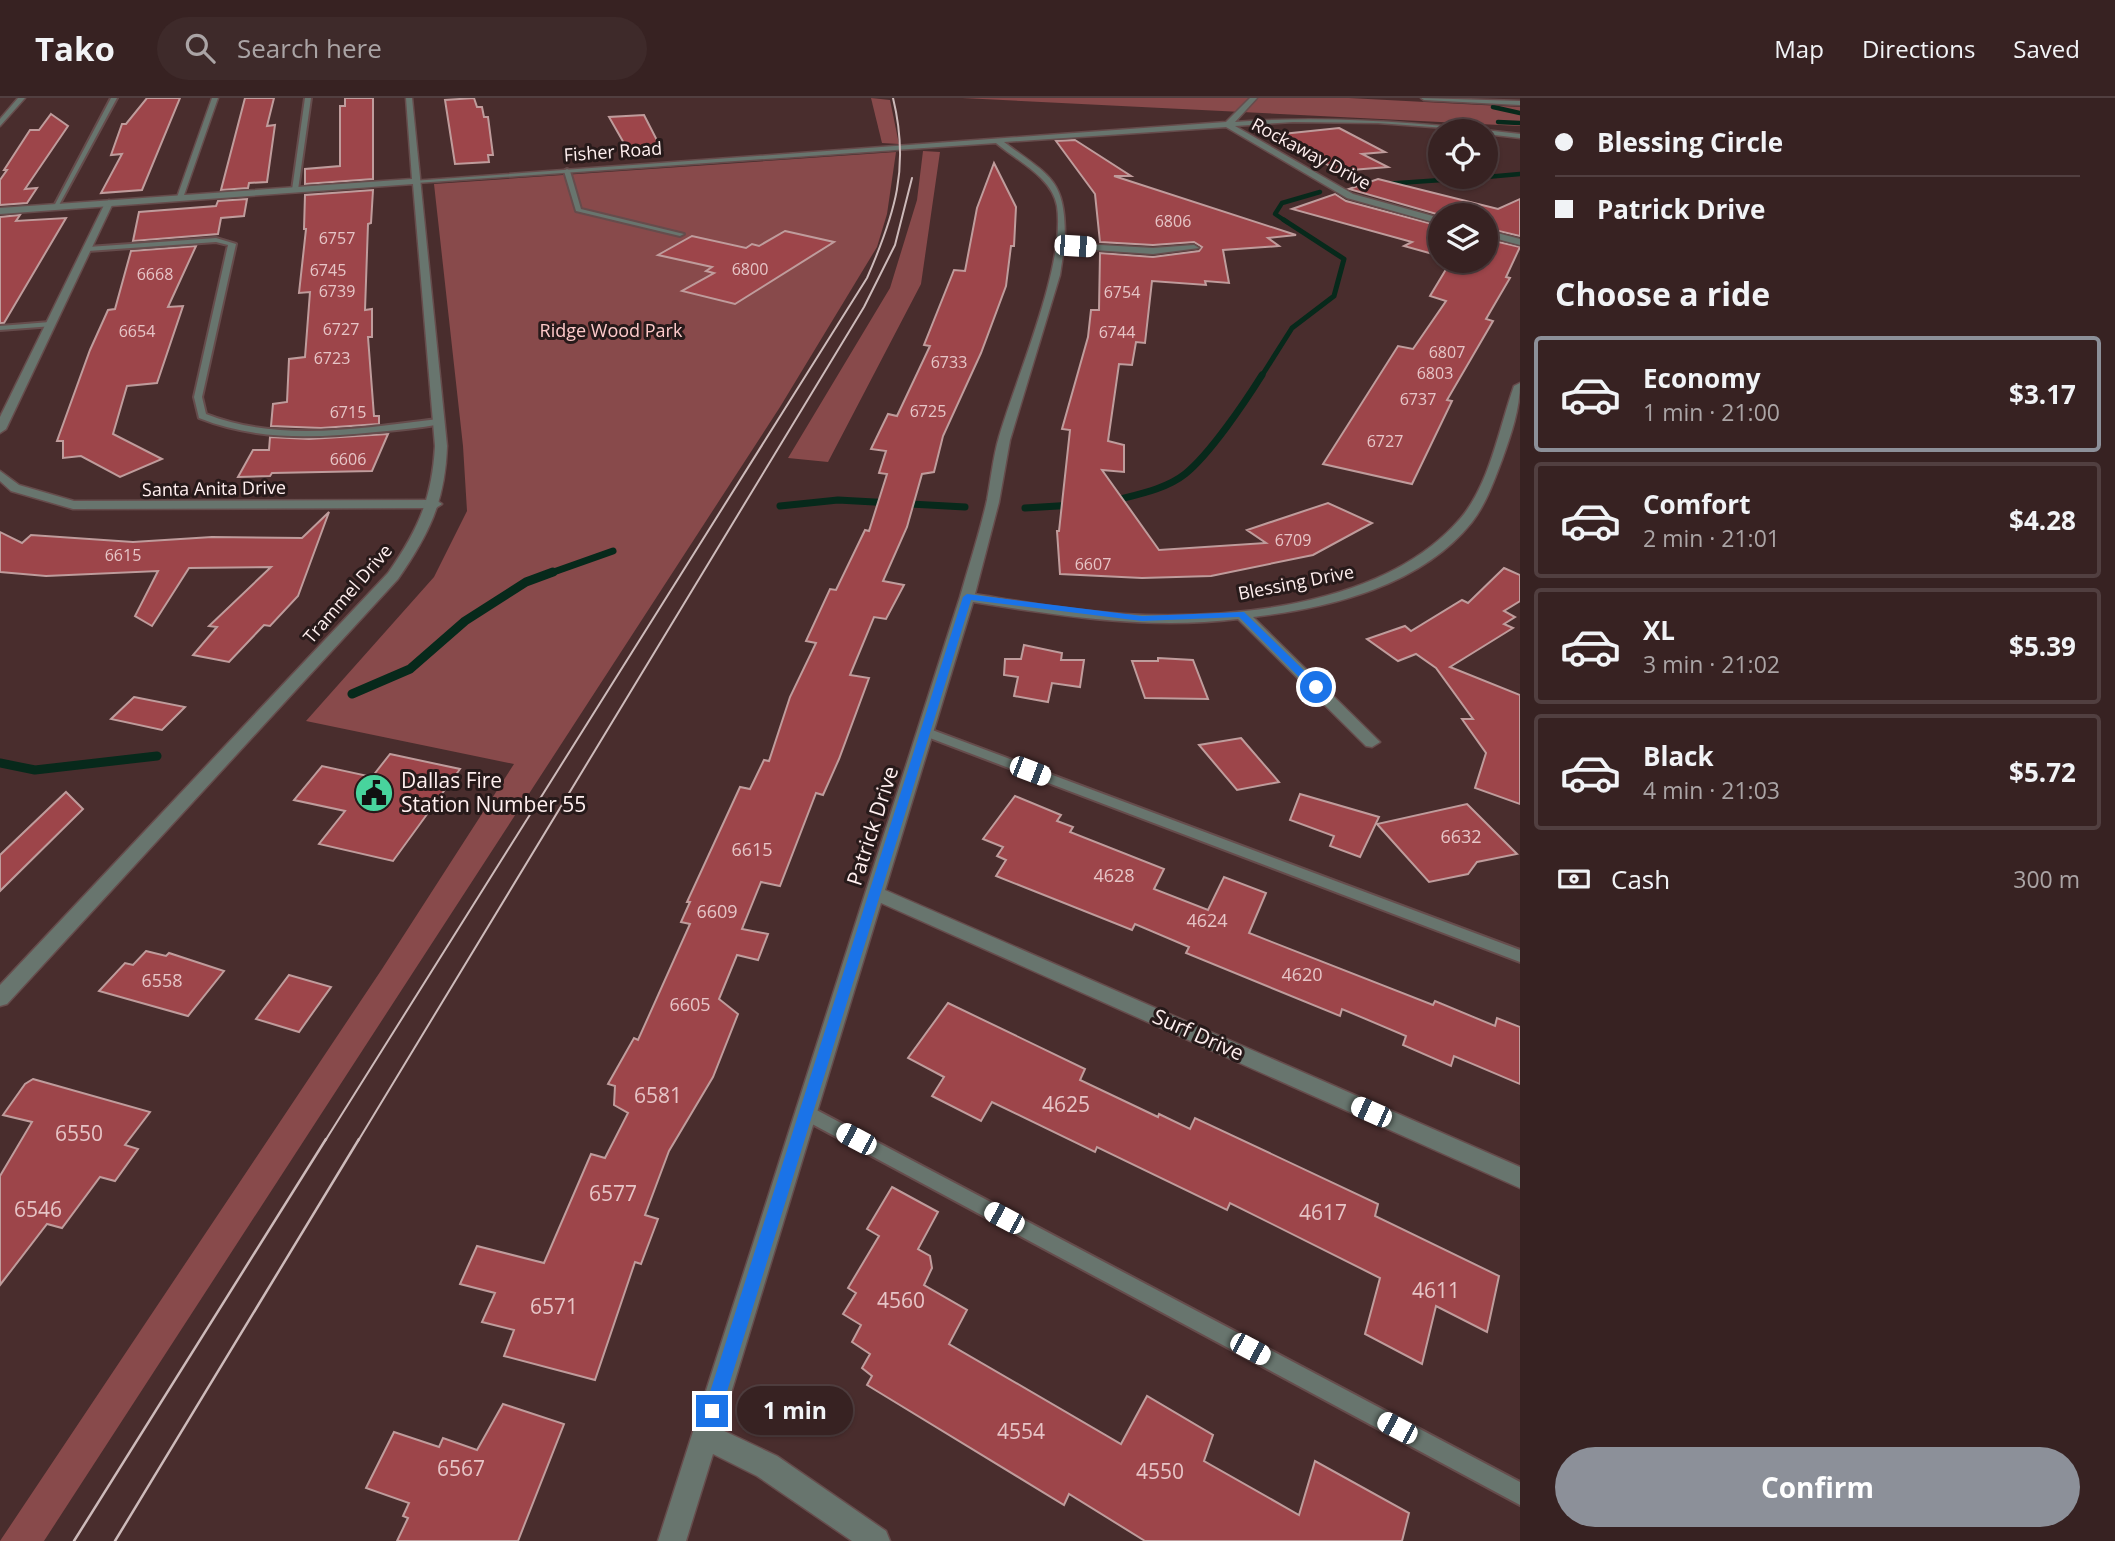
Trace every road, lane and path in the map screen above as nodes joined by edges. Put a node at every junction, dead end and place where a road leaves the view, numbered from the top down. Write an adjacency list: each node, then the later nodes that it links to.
1 (22, 98): 9 (street)
2 (114, 98): 20 (lane)
3 (215, 98): 18 (street)
4 (308, 98): 17 (lane)
5 (408, 98): 16 (street, Trammel Drive)
6 (1254, 98): 10 (street, Rockaway Drive)
7 (1424, 98): 8 (street)
8 (1520, 103)
9 (0, 124)
10 (1228, 125): 11 (street, Fisher Road); 14 (street, Fisher Road); 22 (street, Rockaway Drive)
11 (1428, 127)
12 (1498, 133): 13 (street)
13 (1520, 136)
14 (999, 142): 15 (street, Fisher Road); 26 (street, Patrick Drive)
15 (567, 171): 16 (street, Fisher Road); 23 (lane)
16 (416, 181): 17 (street, Fisher Road); 34 (street, Trammel Drive)
17 (295, 190): 18 (street, Fisher Road)
18 (179, 198): 19 (street, Fisher Road)
19 (109, 203): 20 (street, Fisher Road); 28 (street)
20 (55, 207): 21 (street, Fisher Road)
21 (0, 211)
22 (1428, 218)
23 (680, 234)
24 (1498, 236): 25 (street)
25 (1520, 242)
26 (1060, 245): 27 (street); 38 (street, Patrick Drive)
27 (1194, 248)
28 (88, 249): 29 (street); 34 (lane)
29 (50, 324): 30 (lane); 33 (street)
30 (0, 328)
31 (1520, 386): 39 (street, Blessing Drive)
32 (0, 396): 33 (street)
33 (15, 397): 35 (street)
34 (438, 422): 37 (street, Trammel Drive)
35 (0, 429)
36 (0, 475): 37 (street, Santa Anita Drive)
37 (436, 503): 44 (street, Trammel Drive)
38 (967, 597): 39 (street, Blessing Drive); 40 (street, Patrick Drive)
39 (1241, 614): 41 (street)
40 (926, 732): 42 (street, Patrick Drive); 43 (lane)
41 (1372, 742)
42 (875, 893): 45 (street, Patrick Drive); 46 (street, Surf Drive)
43 (1520, 956)
44 (0, 999)
45 (807, 1113): 47 (street, Patrick Drive); 48 (lane)
46 (1520, 1178)
47 (705, 1436): 49 (street, Patrick Drive); 50 (street)
48 (1520, 1494)
49 (672, 1541)
50 (876, 1541)

